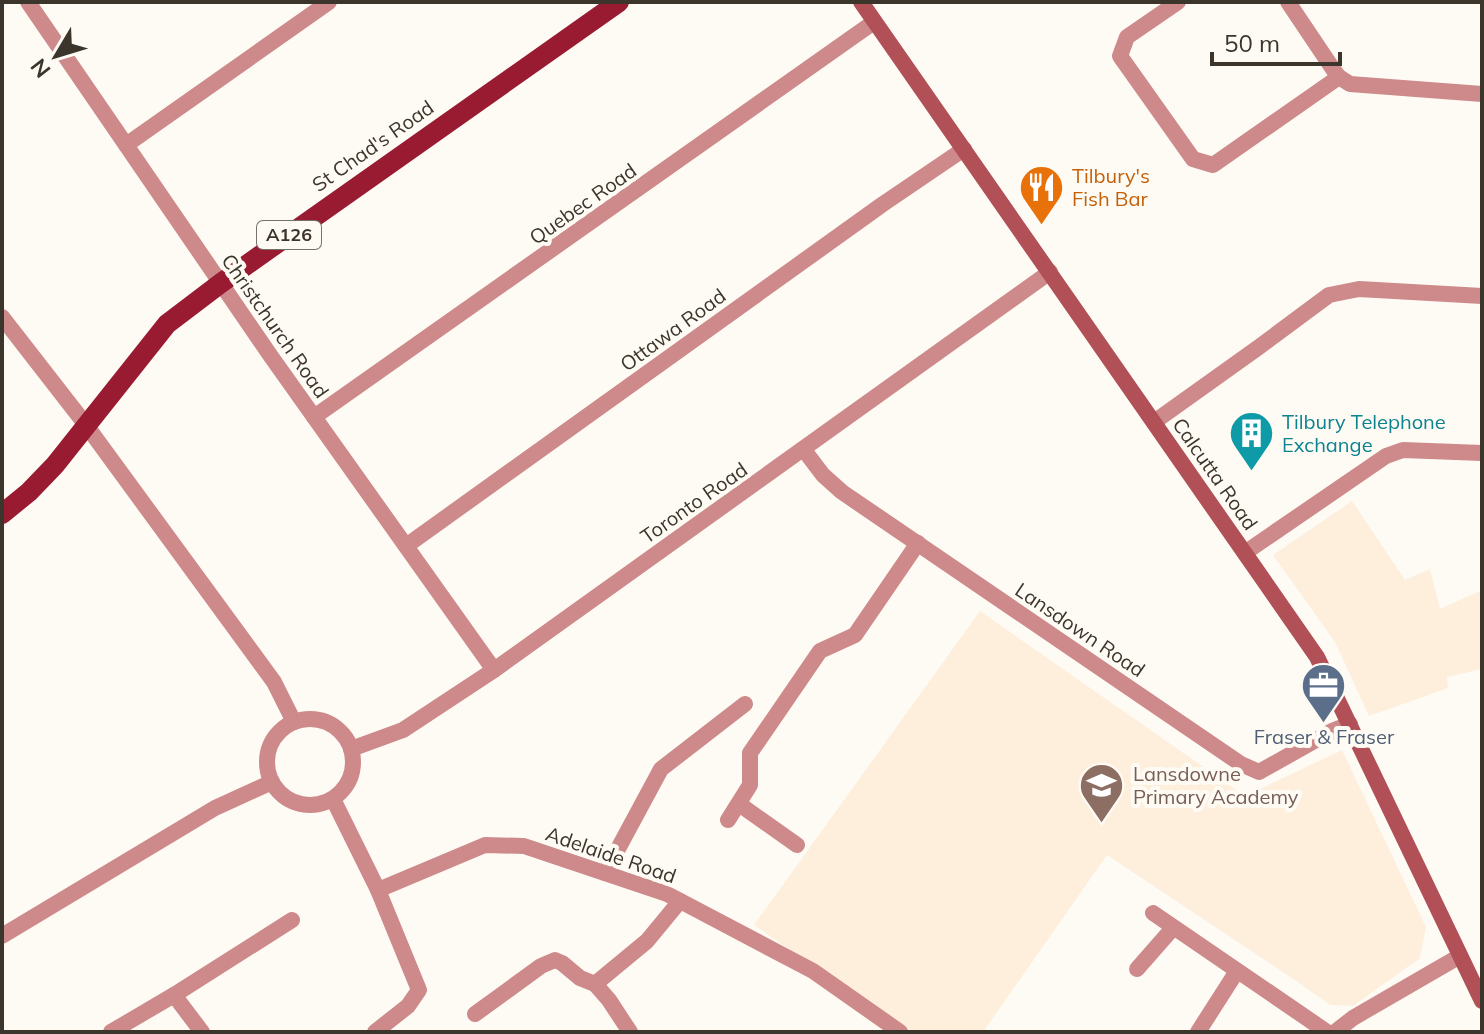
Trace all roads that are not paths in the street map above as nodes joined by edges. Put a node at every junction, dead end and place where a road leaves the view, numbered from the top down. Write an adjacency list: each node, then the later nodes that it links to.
1 (28, 2): 10 (street, Christchurch Road)
2 (329, 2): 10 (street)
3 (619, 2): 13 (main road, St Chad's Road / A126)
4 (861, 2): 7 (street, Calcutta Road)
5 (1178, 2): 8 (street)
6 (1288, 2): 8 (street)
7 (874, 22): 11 (street, Calcutta Road); 16 (street, Quebec Road)
8 (1339, 77): 9 (street)
9 (1482, 94)
10 (126, 145): 13 (street, Christchurch Road)
11 (964, 149): 12 (street, Calcutta Road); 23 (street, Ottawa Road)
12 (1050, 272): 17 (street, Calcutta Road); 19 (street, Toronto Road)
13 (221, 283): 16 (street, Christchurch Road); 18 (main road, St Chad's Road / A126)
14 (1482, 296): 17 (street)
15 (2, 317): 18 (street)
16 (314, 417): 23 (street, Christchurch Road)
17 (1154, 422): 24 (street, Calcutta Road)
18 (86, 425): 21 (main road, St Chad's Road / A126); 27 (street)
19 (804, 450): 22 (street, Lansdown Road); 25 (street, Toronto Road)
20 (1482, 453): 24 (street)
21 (2, 514)
22 (918, 543): 28 (street, Lansdown Road); 32 (street)
23 (406, 546): 25 (street, Christchurch Road)
24 (1246, 552): 28 (street, Calcutta Road)
25 (494, 670): 29 (street, Toronto Road)
26 (745, 704): 35 (street)
27 (294, 722): 29 (street); 30 (street)
28 (1350, 724): 42 (street, Calcutta Road)
29 (351, 749): 31 (street)
30 (272, 782): 31 (street); 41 (street)
31 (333, 799): 36 (street)
32 (739, 804): 33 (street); 34 (street)
33 (728, 820)
34 (797, 845)
35 (605, 873): 36 (street, Adelaide Road); 37 (street, Adelaide Road)
36 (378, 890): 51 (street)
37 (680, 901): 45 (street); 53 (street, Adelaide Road)
38 (1153, 913): 40 (street)
39 (292, 920): 46 (street)
40 (1173, 928): 43 (street); 44 (street)
41 (2, 936)
42 (1460, 956): 47 (street, Calcutta Road); 56 (street)
43 (1137, 969)
44 (1237, 971): 54 (street); 55 (street)
45 (595, 984): 48 (street); 52 (street)
46 (174, 995): 49 (street); 50 (street)
47 (1482, 1001)
48 (475, 1014)
49 (111, 1032)
50 (202, 1032)
51 (375, 1032)
52 (630, 1032)
53 (900, 1032)
54 (1198, 1032)
55 (1327, 1032)
56 (1335, 1032)

